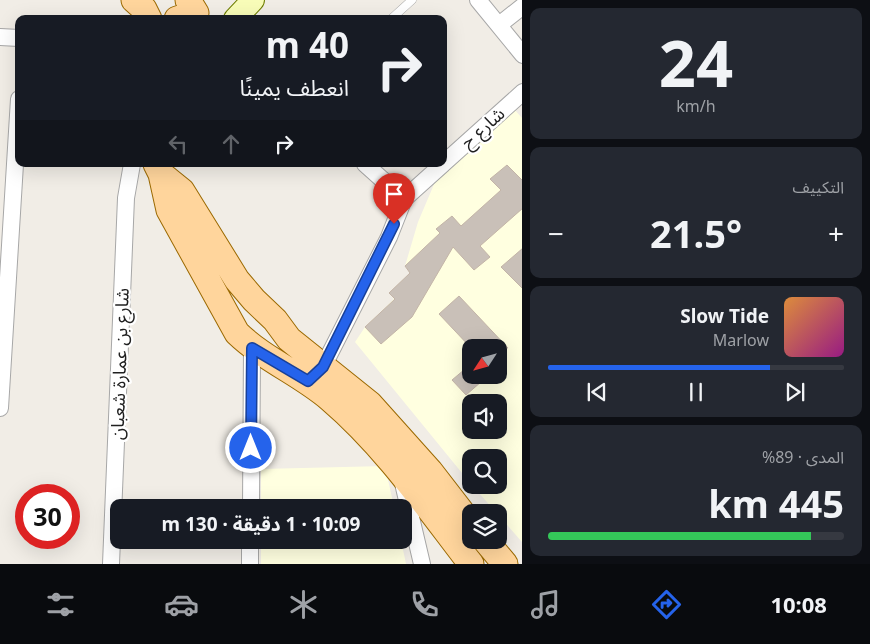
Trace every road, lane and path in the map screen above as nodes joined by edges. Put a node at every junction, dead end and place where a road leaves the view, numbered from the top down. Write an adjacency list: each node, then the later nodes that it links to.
1 (134, 0): 6 (main road)
2 (253, 0): 7 (main road)
3 (412, 0): 8 (lane)
4 (478, 0): 9 (street)
5 (522, 6): 9 (street)
6 (147, 15)
7 (239, 15)
8 (395, 15)
9 (499, 25): 12 (street)
10 (0, 38): 11 (street)
11 (15, 38)
12 (522, 55)
13 (522, 92): 14 (street, شارع ح)
14 (447, 159)
15 (15, 164): 23 (street)
16 (131, 167): 29 (street, شارع بن عمارة شعبان)
17 (368, 167): 20 (street)
18 (439, 167): 20 (street, شارع ح)
19 (159, 169): 21 (main road); 22 (main road)
20 (404, 199): 22 (street, شارع ح)
21 (252, 348): 22 (main road); 25 (street)
22 (316, 374): 24 (main road); 26 (main road)
23 (0, 408)
24 (400, 472): 31 (street); 32 (main road)
25 (251, 499)
26 (462, 512)
27 (250, 549): 30 (street)
28 (492, 549): 33 (main road)
29 (111, 564)
30 (250, 564)
31 (422, 564)
32 (471, 564)
33 (505, 564)

